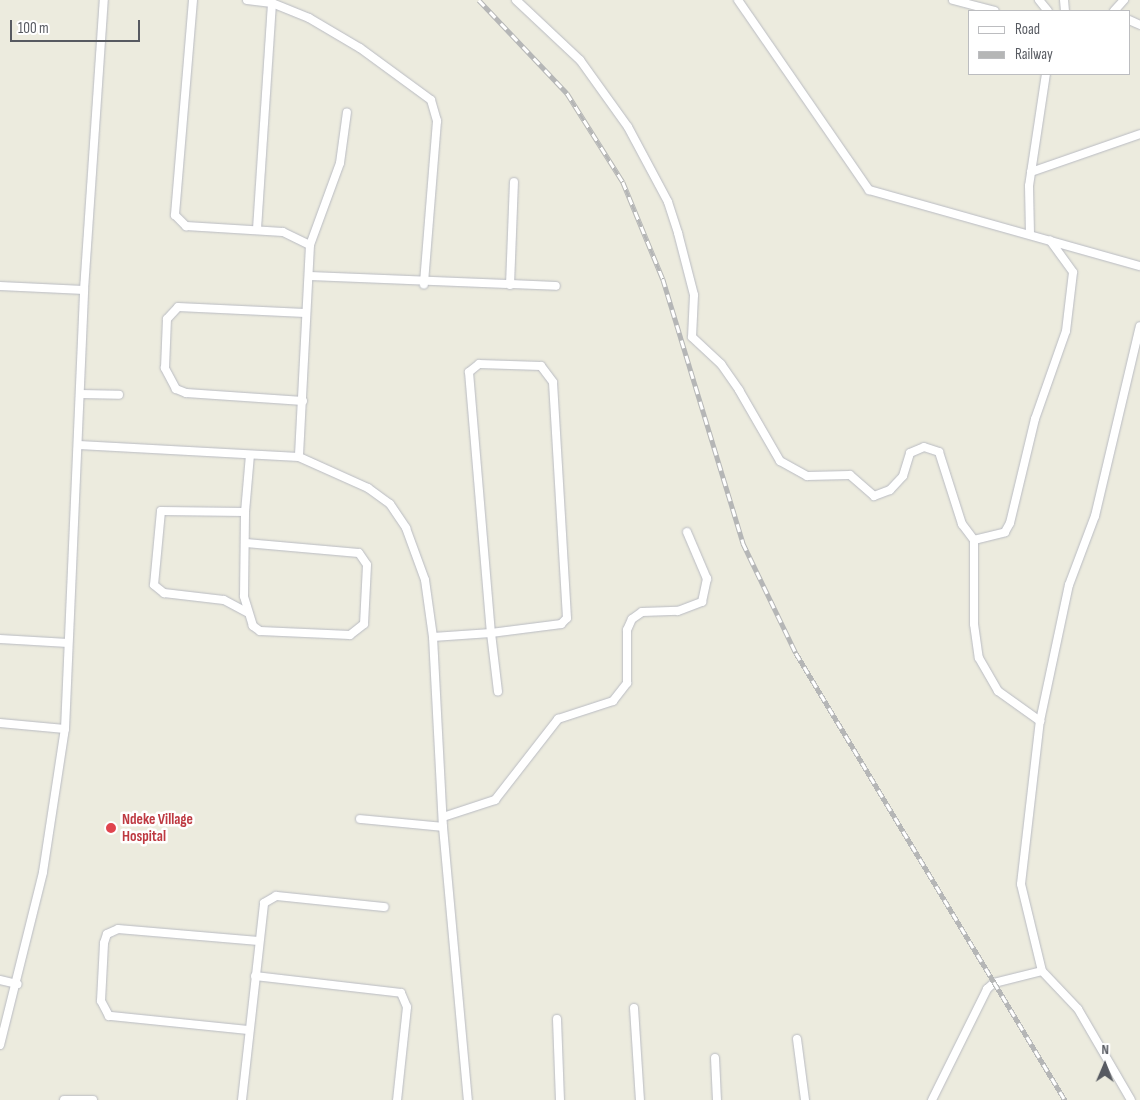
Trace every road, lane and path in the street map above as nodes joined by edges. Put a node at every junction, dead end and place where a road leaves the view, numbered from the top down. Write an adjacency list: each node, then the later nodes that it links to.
1 (104, 0): 28 (street)
2 (193, 0): 18 (street)
3 (247, 0): 9 (street)
4 (516, 0): 39 (street)
5 (738, 0): 19 (street)
6 (953, 0): 10 (street)
7 (1039, 0): 11 (street)
8 (1124, 0): 12 (street)
9 (272, 3): 18 (street); 24 (street)
10 (991, 10)
11 (1047, 10)
12 (1115, 10)
13 (1046, 75): 16 (street)
14 (348, 112): 21 (street)
15 (1140, 134): 16 (street)
16 (1031, 172): 19 (street)
17 (514, 182): 25 (street)
18 (257, 229): 21 (street)
19 (1030, 234): 20 (street)
20 (1050, 240): 22 (street); 39 (street)
21 (310, 245): 23 (street)
22 (1140, 266)
23 (310, 276): 24 (street); 29 (street)
24 (424, 284): 25 (street)
25 (510, 285): 27 (street)
26 (0, 286): 28 (street)
27 (556, 286)
28 (84, 290): 31 (street)
29 (305, 313): 33 (street); 33 (street)
30 (1140, 326): 49 (street)
31 (80, 394): 32 (street); 34 (street)
32 (119, 395)
33 (303, 401): 36 (street)
34 (79, 446): 35 (street); 47 (street)
35 (250, 455): 36 (street); 37 (street)
36 (299, 457): 45 (street)
37 (245, 512): 40 (street); 42 (street)
38 (687, 532): 52 (street)
39 (974, 540): 49 (street)
40 (246, 543): 41 (street); 43 (street)
41 (244, 596): 42 (street); 43 (street)
42 (224, 600): 43 (street)
43 (247, 612)
44 (491, 633): 44 (street); 45 (street); 48 (street)
45 (433, 637): 52 (street)
46 (0, 639): 47 (street)
47 (68, 643): 51 (street)
48 (498, 692)
49 (1040, 721): 57 (street)
50 (0, 723): 51 (street)
51 (65, 729): 60 (street)
52 (443, 817): 54 (street)
53 (360, 819): 54 (street)
54 (443, 827): 71 (street)
55 (384, 907): 56 (street)
56 (258, 940): 58 (street); 63 (street)
57 (1042, 971): 76 (street); 77 (street)
58 (255, 976): 63 (street); 70 (street)
59 (0, 980): 60 (street)
60 (18, 984): 65 (street)
61 (634, 1008): 73 (street)
62 (557, 1019): 72 (street)
63 (248, 1030): 69 (street)
64 (798, 1040): 75 (street)
65 (0, 1045)
66 (715, 1058): 74 (street)
67 (64, 1100): 68 (street)
68 (93, 1100)
69 (242, 1100)
70 (397, 1100)
71 (468, 1100)
72 (560, 1100)
73 (640, 1100)
74 (717, 1100)
75 (805, 1100)
76 (932, 1100)
77 (1131, 1100)

